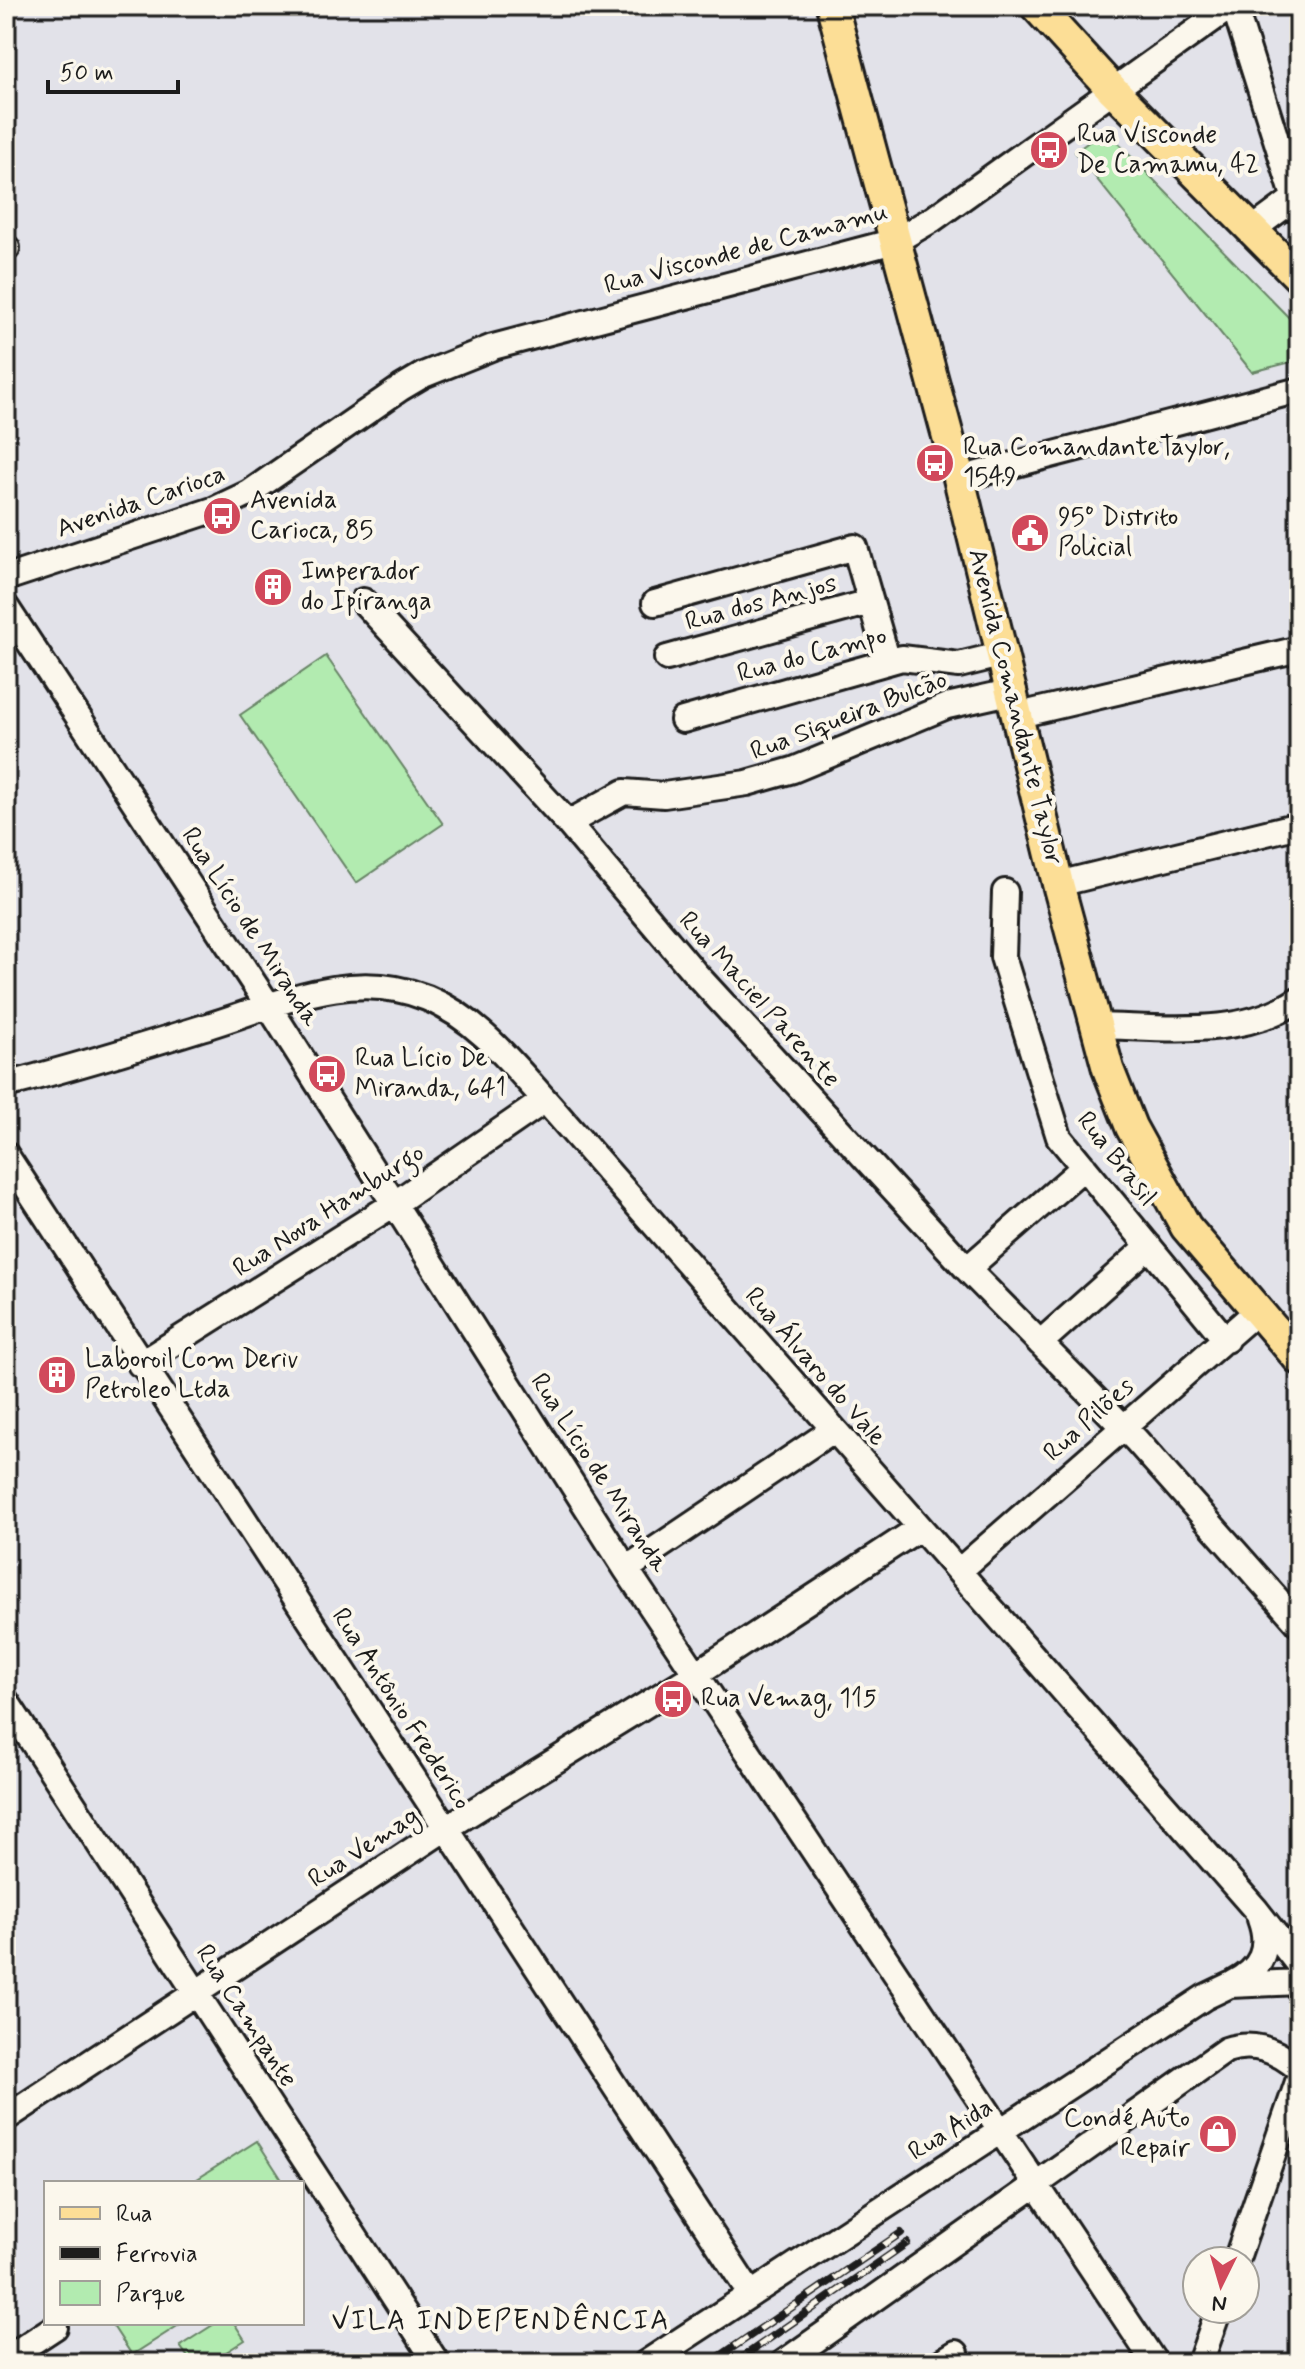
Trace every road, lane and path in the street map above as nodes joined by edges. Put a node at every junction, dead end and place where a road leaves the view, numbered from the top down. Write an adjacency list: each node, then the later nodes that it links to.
1 (832, 6): 8 (main road, Avenida Comandante Taylor)
2 (1036, 6): 4 (main road)
3 (1232, 6): 4 (street, Rua Visconde de Camamu); 5 (street)
4 (1113, 90): 7 (main road); 8 (street, Rua Visconde de Camamu)
5 (1288, 140): 6 (street)
6 (1297, 205): 7 (street)
7 (1252, 230): 9 (main road)
8 (895, 241): 11 (main road, Avenida Comandante Taylor); 12 (street, Rua Visconde de Camamu)
9 (1299, 277)
10 (1299, 390): 11 (street)
11 (959, 479): 19 (main road, Avenida Comandante Taylor)
12 (249, 493): 13 (street, Avenida Carioca)
13 (6, 578)
14 (363, 601): 24 (street, Rua Maciel Parente)
15 (870, 602): 16 (street); 20 (street, Rua dos Anjos); 21 (street)
16 (655, 603)
17 (6, 607): 29 (street, Rua Lício de Miranda)
18 (1299, 649): 22 (street, Rua Siqueira Bulcão)
19 (1004, 654): 21 (street, Rua do Campo); 22 (main road, Avenida Comandante Taylor)
20 (667, 658)
21 (888, 662): 23 (street, Rua do Campo)
22 (1016, 703): 24 (street, Rua Siqueira Bulcão); 26 (main road, Avenida Comandante Taylor)
23 (683, 720)
24 (568, 823): 37 (street, Rua Maciel Parente)
25 (1299, 825): 26 (street)
26 (1058, 884): 30 (main road, Avenida Comandante Taylor)
27 (1005, 892): 34 (street, Rua Brasil)
28 (1299, 999): 30 (street)
29 (268, 1005): 31 (street, Rua Álvaro do Vale); 32 (street, Rua Álvaro do Vale); 35 (street, Rua Lício de Miranda)
30 (1097, 1026): 38 (main road, Avenida Comandante Taylor)
31 (6, 1085)
32 (545, 1100): 35 (street, Rua Nova Hamburgo); 44 (street, Rua Álvaro do Vale)
33 (6, 1155): 42 (street, Rua Antônio Frederico)
34 (1084, 1167): 36 (street, Rua Brasil); 37 (street)
35 (394, 1204): 42 (street, Rua Nova Hamburgo); 46 (street, Rua Lício de Miranda)
36 (1149, 1246): 39 (street, Rua Brasil); 40 (street)
37 (967, 1269): 40 (street, Rua Maciel Parente)
38 (1257, 1311): 39 (street, Rua Pilões); 41 (main road, Avenida Comandante Taylor)
39 (1226, 1340): 43 (street, Rua Pilões)
40 (1040, 1343): 43 (street, Rua Maciel Parente)
41 (1298, 1358)
42 (140, 1364): 51 (street, Rua Antônio Frederico)
43 (1123, 1427): 47 (street, Rua Pilões); 48 (street, Rua Maciel Parente)
44 (833, 1430): 45 (street, Rua Álvaro do Vale); 46 (street)
45 (918, 1529): 47 (street, Rua Álvaro do Vale); 49 (street, Rua Vemag)
46 (626, 1569): 49 (street, Rua Lício de Miranda)
47 (959, 1571): 52 (street, Rua Álvaro do Vale)
48 (1299, 1624)
49 (696, 1674): 51 (street, Rua Vemag); 60 (street, Rua Lício de Miranda)
50 (6, 1701): 56 (street, Rua Campante)
51 (446, 1828): 56 (street, Rua Vemag); 63 (street, Rua Antônio Frederico)
52 (1256, 1910): 53 (street, Rua Álvaro do Vale); 55 (street, Rua Álvaro do Vale)
53 (1299, 1965)
54 (1299, 1982): 55 (street, Rua Aida)
55 (1230, 1985): 60 (street, Rua Aida)
56 (196, 1992): 59 (street, Rua Vemag); 68 (street, Rua Campante)
57 (1299, 2069): 61 (street)
58 (1299, 2079): 62 (street)
59 (6, 2118)
60 (1000, 2133): 61 (street, Rua Lício de Miranda); 63 (street, Rua Aida)
61 (1035, 2185): 67 (street); 70 (street, Rua Lício de Miranda)
62 (1242, 2245)
63 (750, 2293): 69 (street, Rua Aida)
64 (1213, 2325): 71 (street)
65 (55, 2327): 66 (street)
66 (6, 2359)
67 (791, 2361)
68 (437, 2363)
69 (646, 2363)
70 (1155, 2363)
71 (1200, 2363)

